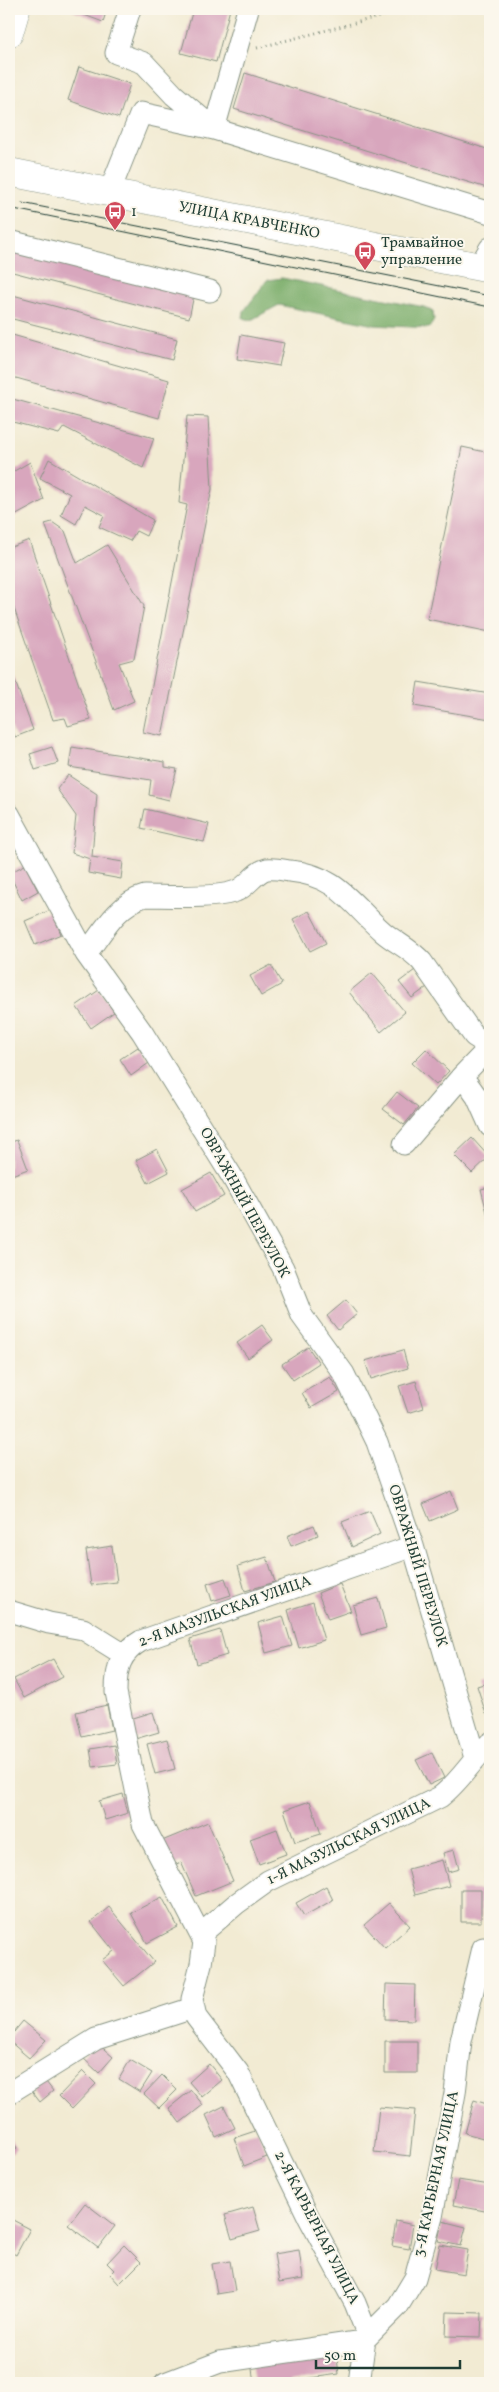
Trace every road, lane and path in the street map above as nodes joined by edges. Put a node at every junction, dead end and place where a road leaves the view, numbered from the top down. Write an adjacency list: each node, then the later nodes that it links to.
1 (16, 9): 5 (main road)
2 (130, 9): 7 (street)
3 (248, 9): 6 (street)
4 (409, 9): 6 (path)
5 (9, 33)
6 (235, 54): 7 (street)
7 (214, 129): 9 (street); 10 (street)
8 (9, 172): 9 (main road, УЛИЦА КРАВЧЕНКО)
9 (109, 193): 12 (main road, УЛИЦА КРАВЧЕНКО)
10 (490, 213)
11 (9, 241): 13 (street)
12 (487, 261)
13 (210, 291)
14 (9, 814): 15 (street, ОВРАЖНЫЙ ПЕРЕУЛОК)
15 (86, 954): 16 (street); 20 (street, ОВРАЖНЫЙ ПЕРЕУЛОК)
16 (490, 1046): 17 (street)
17 (462, 1076): 18 (street); 19 (street)
18 (490, 1126)
19 (404, 1144)
20 (413, 1546): 22 (street, 2-Я МАЗУЛЬСКАЯ УЛИЦА); 24 (street, ОВРАЖНЫЙ ПЕРЕУЛОК)
21 (9, 1611): 22 (street)
22 (124, 1654): 25 (street, 2-Я МАЗУЛЬСКАЯ УЛИЦА)
23 (490, 1743): 24 (street, 1-Я МАЗУЛЬСКАЯ УЛИЦА)
24 (475, 1758): 25 (street, 1-Я МАЗУЛЬСКАЯ УЛИЦА)
25 (201, 1934): 27 (street)
26 (483, 1948): 29 (street, 3-Я КАРЬЕРНАЯ УЛИЦА)
27 (193, 2008): 28 (street); 29 (street, 2-Я КАРЬЕРНАЯ УЛИЦА)
28 (9, 2093)
29 (363, 2341): 30 (street); 31 (street)
30 (165, 2383)
31 (359, 2383)

